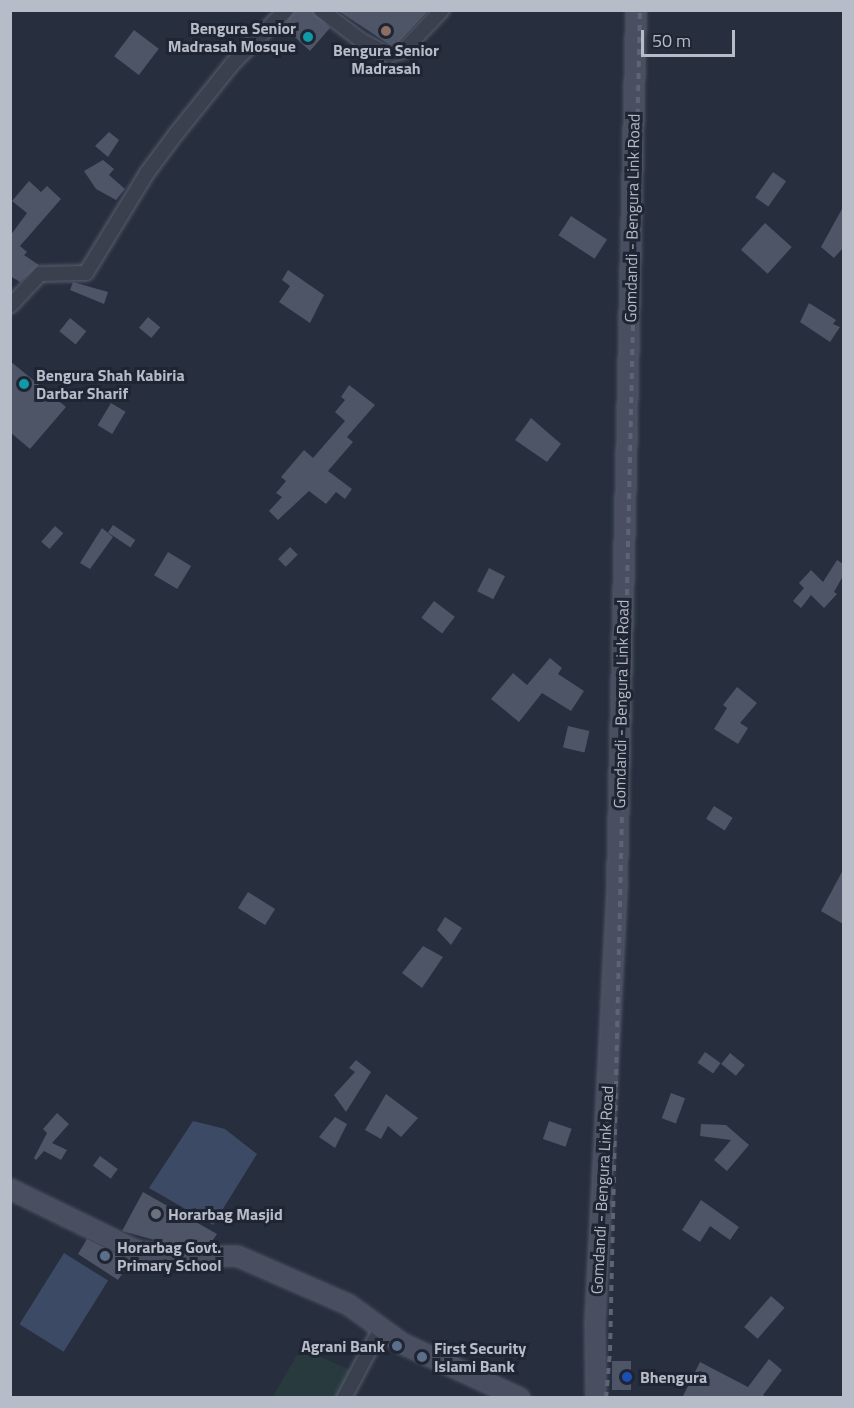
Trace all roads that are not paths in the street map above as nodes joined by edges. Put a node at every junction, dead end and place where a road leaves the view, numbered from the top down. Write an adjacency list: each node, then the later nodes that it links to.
1 (286, 10): 5 (street)
2 (321, 10): 3 (street)
3 (442, 10)
4 (636, 10): 10 (main road, Gomdandi - Bengura Link Road)
5 (10, 306)
6 (10, 1189): 7 (main road)
7 (381, 1328): 8 (street); 9 (main road)
8 (344, 1398)
9 (520, 1398)
10 (596, 1398)

